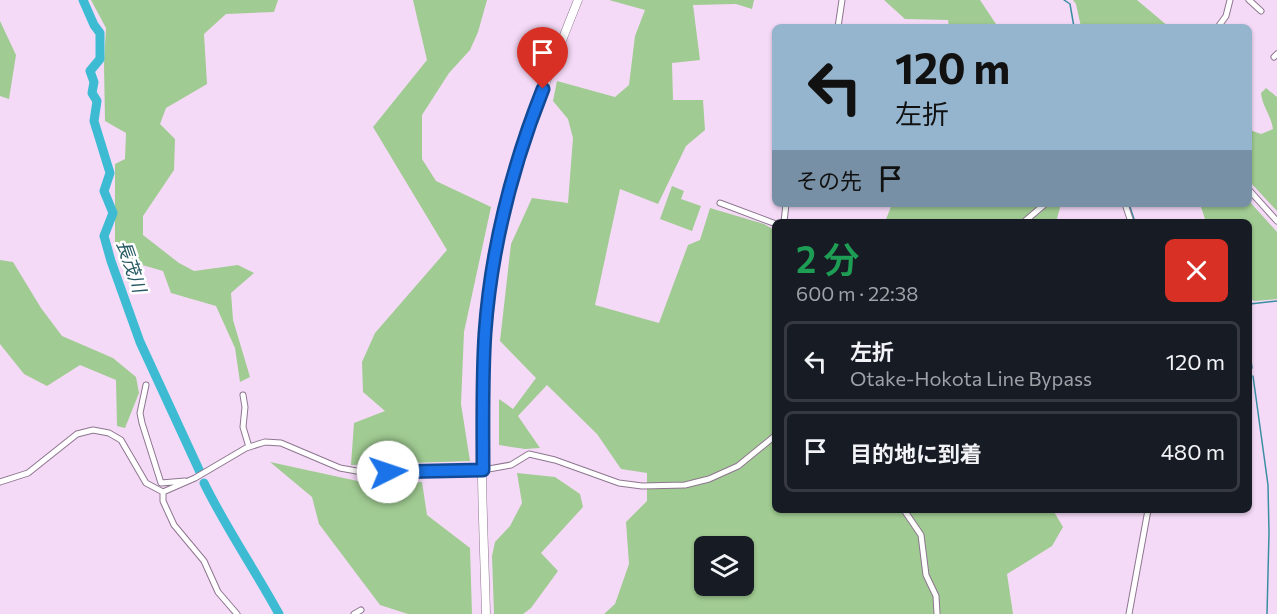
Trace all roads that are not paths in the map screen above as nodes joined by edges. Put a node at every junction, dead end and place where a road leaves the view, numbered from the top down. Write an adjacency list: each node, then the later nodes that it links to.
1 (578, 0): 18 (main road)
2 (842, 0): 6 (street)
3 (1230, 0): 7 (street)
4 (1249, 0): 5 (street)
5 (1261, 11)
6 (838, 24)
7 (1220, 24)
8 (1252, 193): 12 (street)
9 (720, 203): 13 (street)
10 (1042, 207): 11 (street)
11 (1028, 219)
12 (1277, 220)
13 (772, 222)
14 (146, 385): 19 (street)
15 (243, 395): 17 (street)
16 (772, 438): 18 (street)
17 (249, 447): 18 (street); 19 (street)
18 (483, 470): 27 (main road)
19 (186, 481): 21 (street)
20 (0, 482): 21 (street)
21 (163, 492): 25 (street)
22 (906, 513): 28 (street)
23 (1147, 513): 29 (street)
24 (361, 610): 26 (street)
25 (237, 614)
26 (354, 614)
27 (486, 614)
28 (937, 614)
29 (1129, 614)

